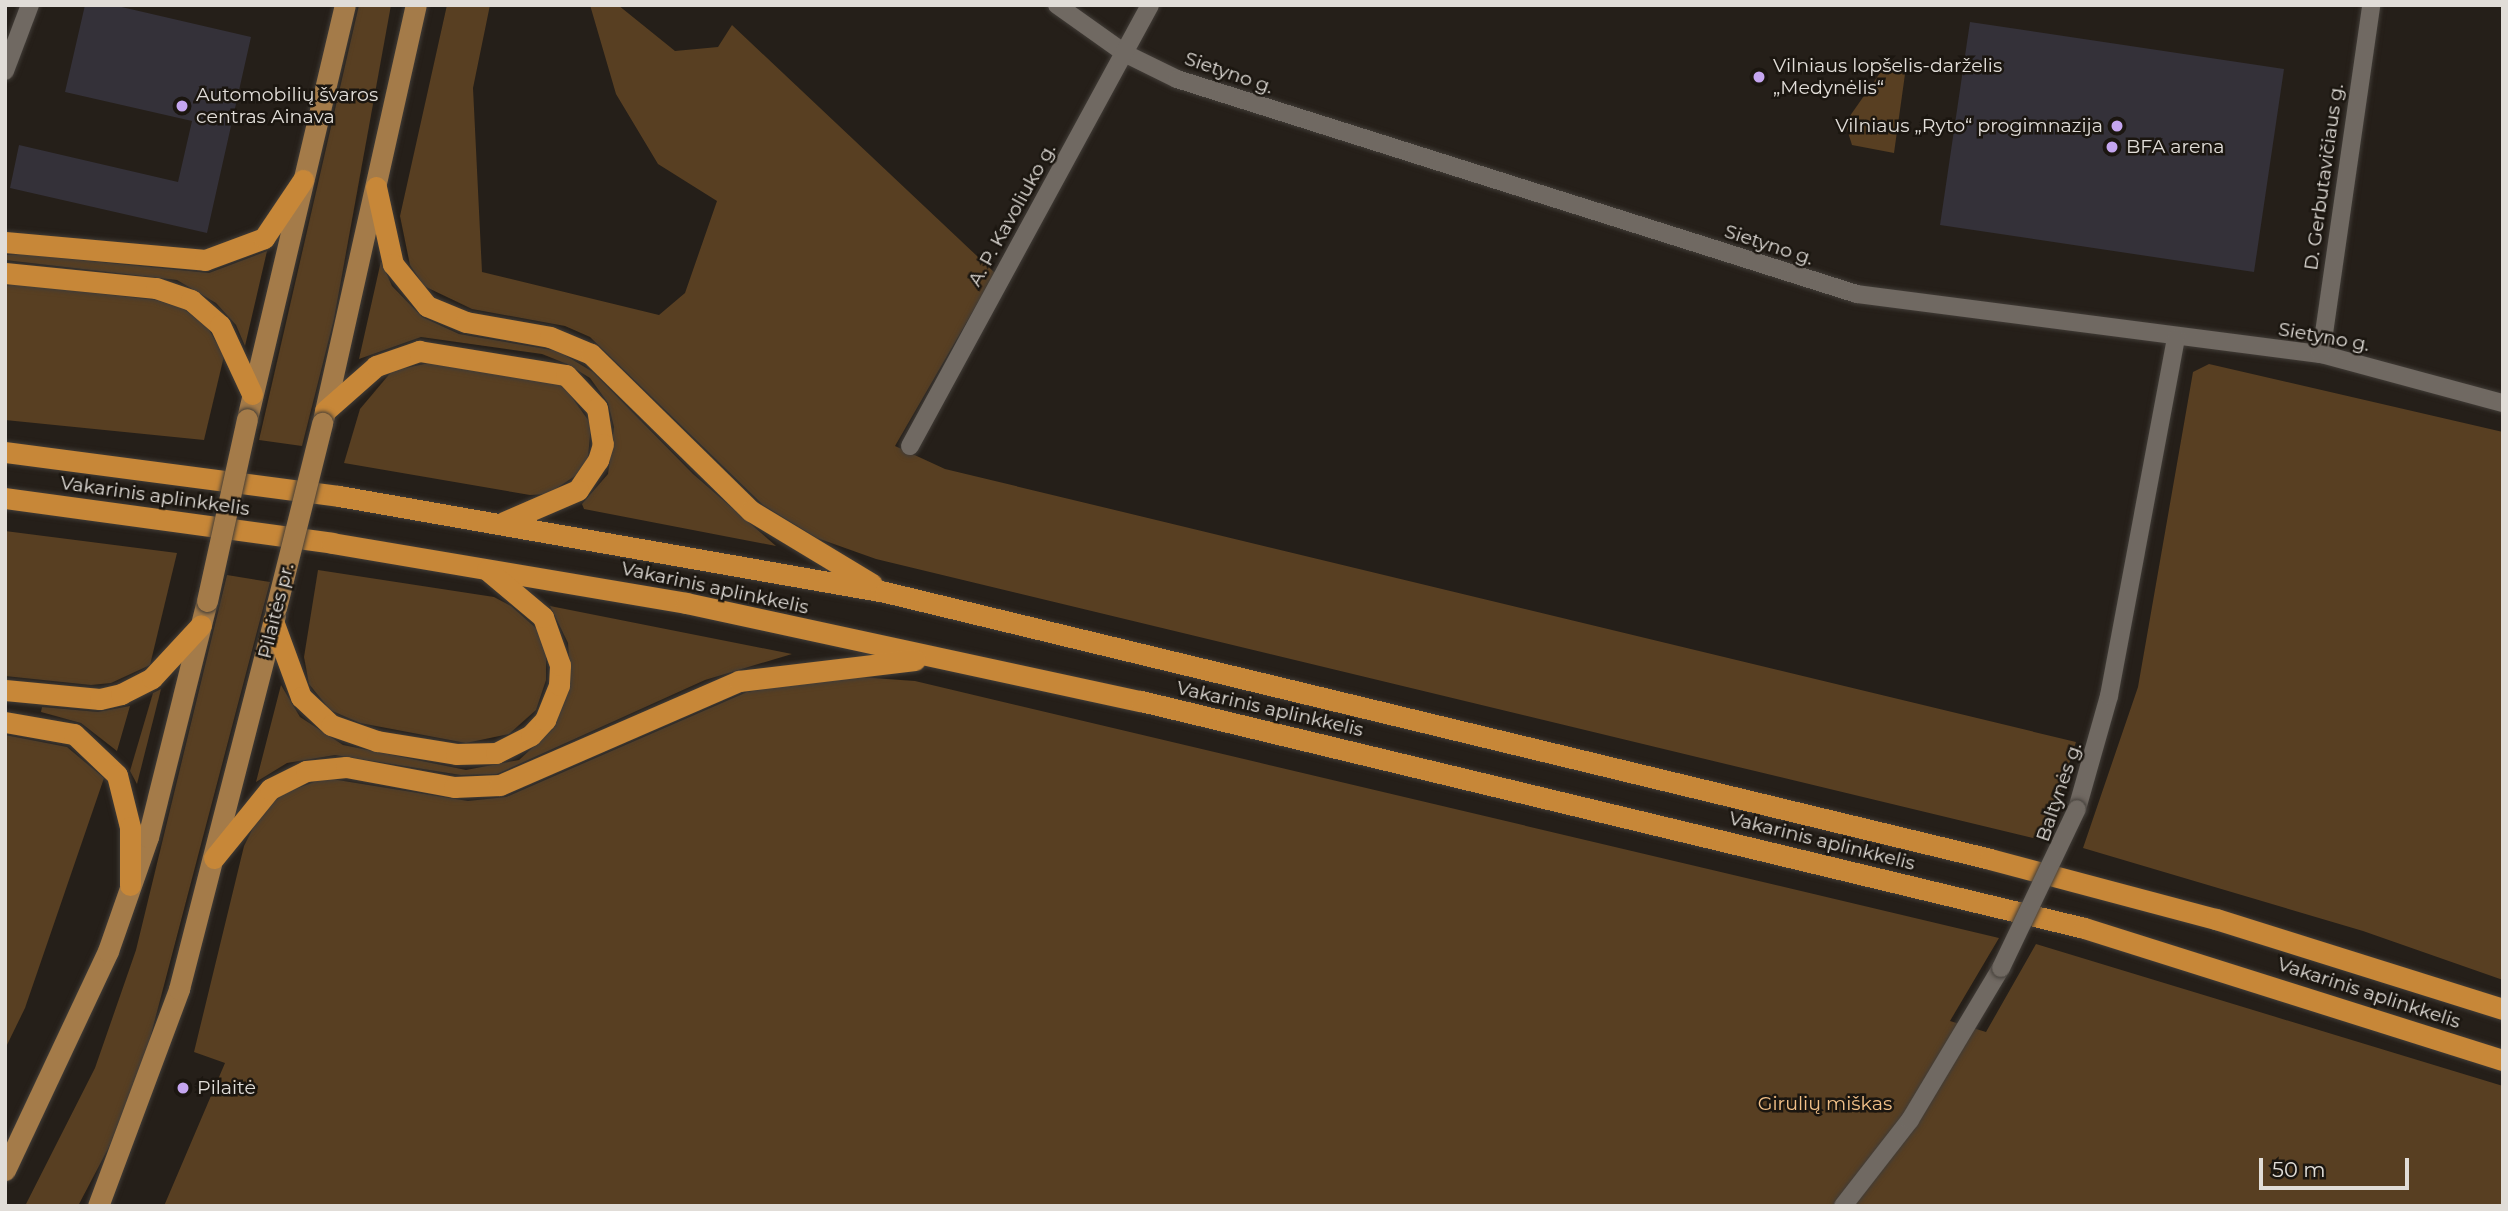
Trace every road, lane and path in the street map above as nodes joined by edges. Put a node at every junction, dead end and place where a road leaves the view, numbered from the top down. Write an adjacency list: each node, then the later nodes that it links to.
1 (30, 5): 8 (street)
2 (345, 5): 9 (main road)
3 (416, 5): 10 (main road, Pilaitės pr.)
4 (1057, 5): 7 (street, Sietyno g.)
5 (1150, 5): 7 (street, A. P. Kavoliuko g.)
6 (2371, 5): 14 (street, D. Gerbutavičiaus g.)
7 (1126, 54): 13 (street, Sietyno g.); 19 (street, A. P. Kavoliuko g.)
8 (5, 71)
9 (303, 180): 11 (highway); 15 (main road)
10 (376, 187): 17 (main road, Pilaitės pr.); 24 (highway)
11 (5, 242)
12 (5, 273): 15 (highway)
13 (2176, 338): 14 (street, Sietyno g.); 36 (street, Baltynės g., bridge)
14 (2321, 354): 16 (street, Sietyno g.)
15 (253, 394): 26 (main road, bridge)
16 (2503, 403)
17 (323, 417): 22 (highway); 25 (main road, Pilaitės pr., bridge)
18 (5, 443): 20 (highway)
19 (910, 446)
20 (14, 453): 22 (highway, Vakarinis aplinkkelis)
21 (5, 498): 23 (highway, Vakarinis aplinkkelis)
22 (503, 522): 24 (highway, Vakarinis aplinkkelis)
23 (483, 567): 25 (highway); 27 (highway, Vakarinis aplinkkelis)
24 (886, 592): 32 (highway, Vakarinis aplinkkelis)
25 (275, 615): 30 (main road, Pilaitės pr.)
26 (201, 625): 28 (highway); 31 (main road)
27 (936, 658): 30 (highway); 33 (highway, Vakarinis aplinkkelis)
28 (5, 690)
29 (5, 722): 31 (highway)
30 (214, 858): 35 (main road, Pilaitės pr.)
31 (130, 885): 34 (main road)
32 (2503, 1009)
33 (2503, 1060)
34 (5, 1170)
35 (98, 1206)
36 (1843, 1206)

